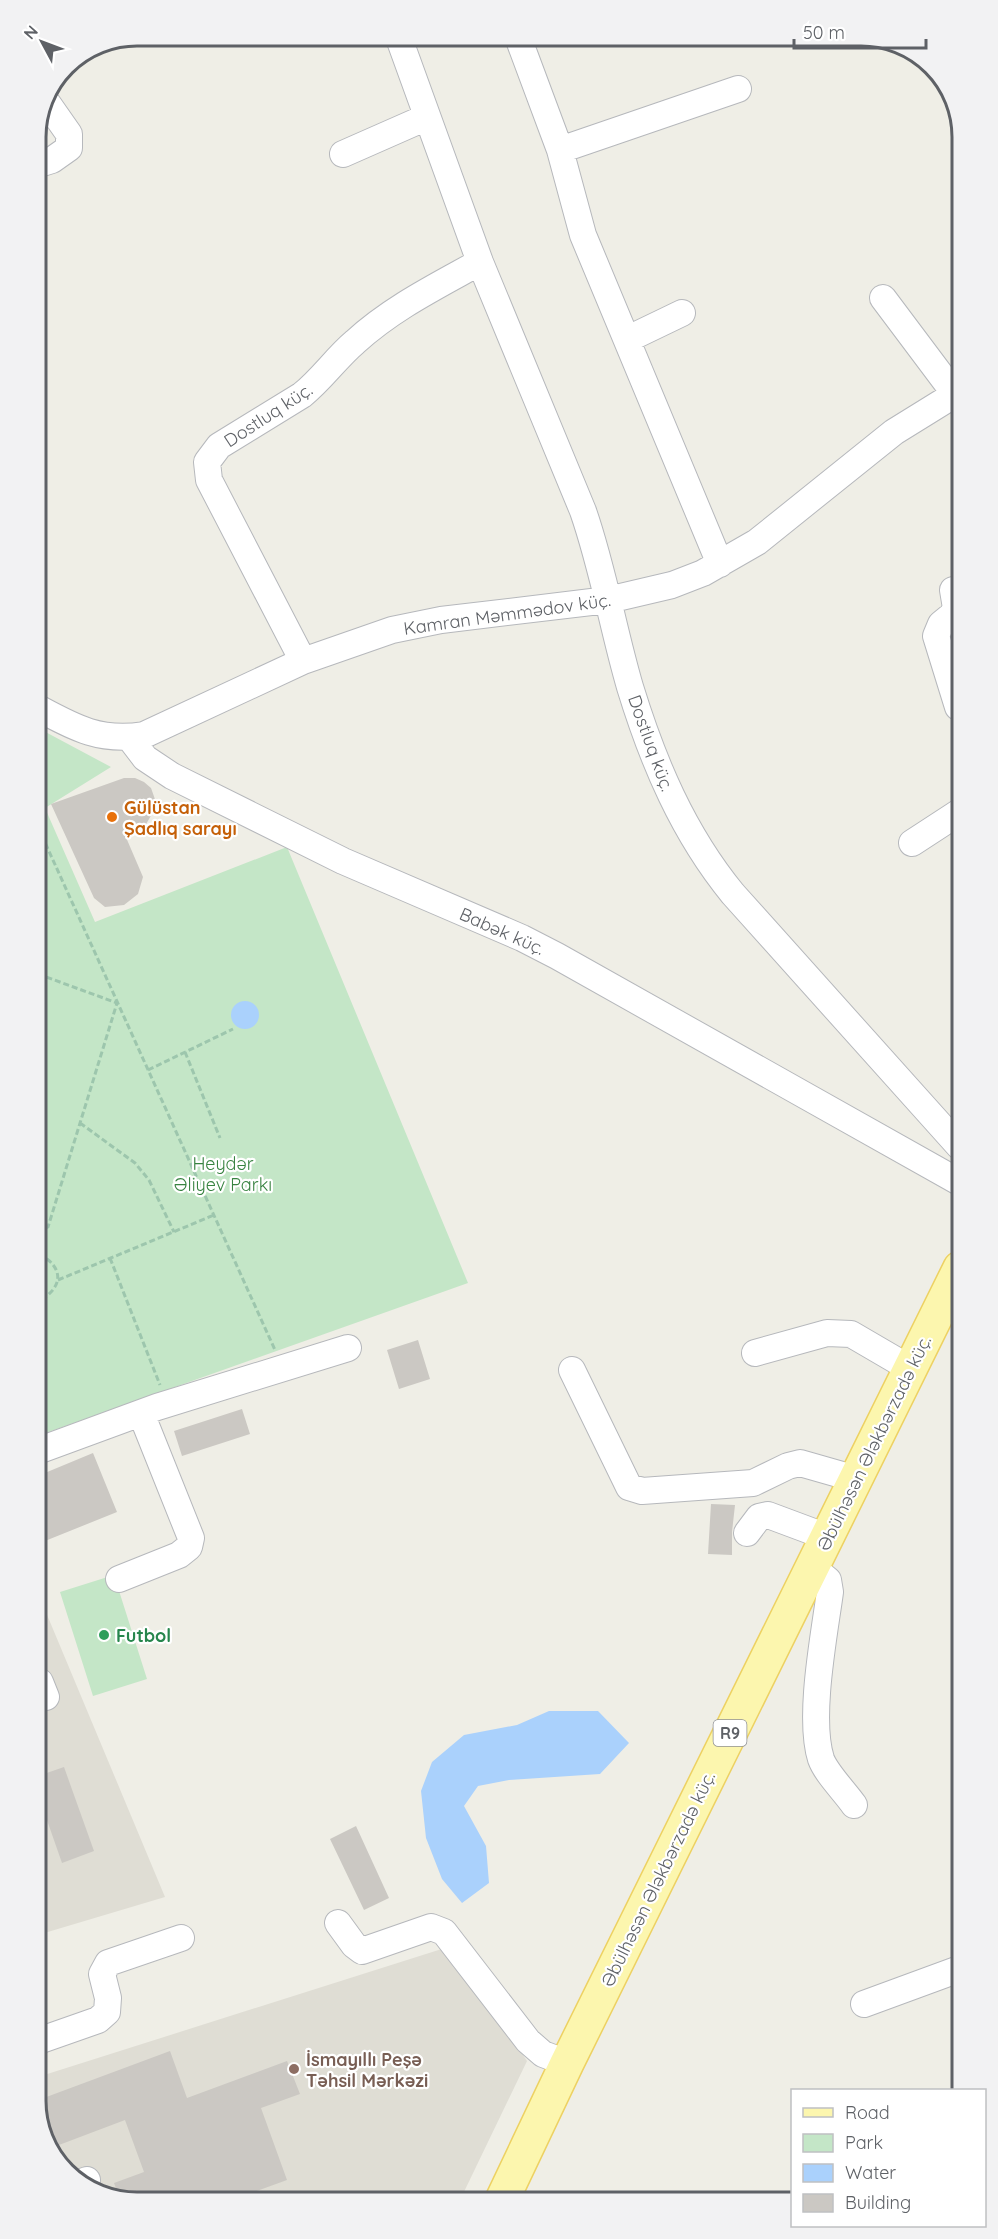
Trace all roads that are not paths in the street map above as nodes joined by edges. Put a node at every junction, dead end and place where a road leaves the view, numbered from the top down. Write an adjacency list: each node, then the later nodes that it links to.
1 (402, 46): 5 (street, Dostluq küç.)
2 (521, 47): 6 (street)
3 (738, 89): 6 (street)
4 (52, 109): 8 (street)
5 (427, 117): 7 (street); 9 (street, Dostluq küç.)
6 (560, 150): 12 (street)
7 (343, 154)
8 (47, 162)
9 (480, 262): 16 (street, Dostluq küç.); 18 (street, Dostluq küç.)
10 (882, 298): 13 (street)
11 (682, 313): 12 (street)
12 (628, 339): 15 (street)
13 (952, 389)
14 (952, 396): 15 (street, Kamran Məmmədov küç.)
15 (720, 564): 16 (street, Kamran Məmmədov küç.)
16 (608, 600): 18 (street, Kamran Məmmədov küç.); 24 (street, Dostluq küç.)
17 (952, 615): 19 (street)
18 (303, 661): 21 (street, Kamran Məmmədov küç.)
19 (952, 687)
20 (47, 713): 21 (street)
21 (129, 737): 25 (street, Babək küç.)
22 (952, 817): 23 (street)
23 (912, 843)
24 (952, 1138)
25 (952, 1178)
26 (952, 1292): 29 (main road, Əbülhəsən Ələkbərzadə küç. / R9)
27 (348, 1348): 31 (street)
28 (755, 1353): 29 (street)
29 (911, 1368): 33 (main road, Əbülhəsən Ələkbərzadə küç. / R9)
30 (572, 1370): 33 (street)
31 (155, 1408): 32 (street); 37 (street)
32 (47, 1447)
33 (856, 1479): 35 (main road, Əbülhəsən Ələkbərzadə küç. / R9)
34 (747, 1533): 35 (street)
35 (827, 1537): 36 (main road, Əbülhəsən Ələkbərzadə küç. / R9)
36 (812, 1567): 38 (street); 44 (main road, Əbülhəsən Ələkbərzadə küç. / R9)
37 (119, 1579)
38 (854, 1805)
39 (338, 1923): 44 (street)
40 (181, 1938): 43 (street)
41 (952, 1972): 42 (street)
42 (864, 2004)
43 (47, 2038)
44 (567, 2063): 45 (main road, Əbülhəsən Ələkbərzadə küç. / R9)
45 (506, 2192)

